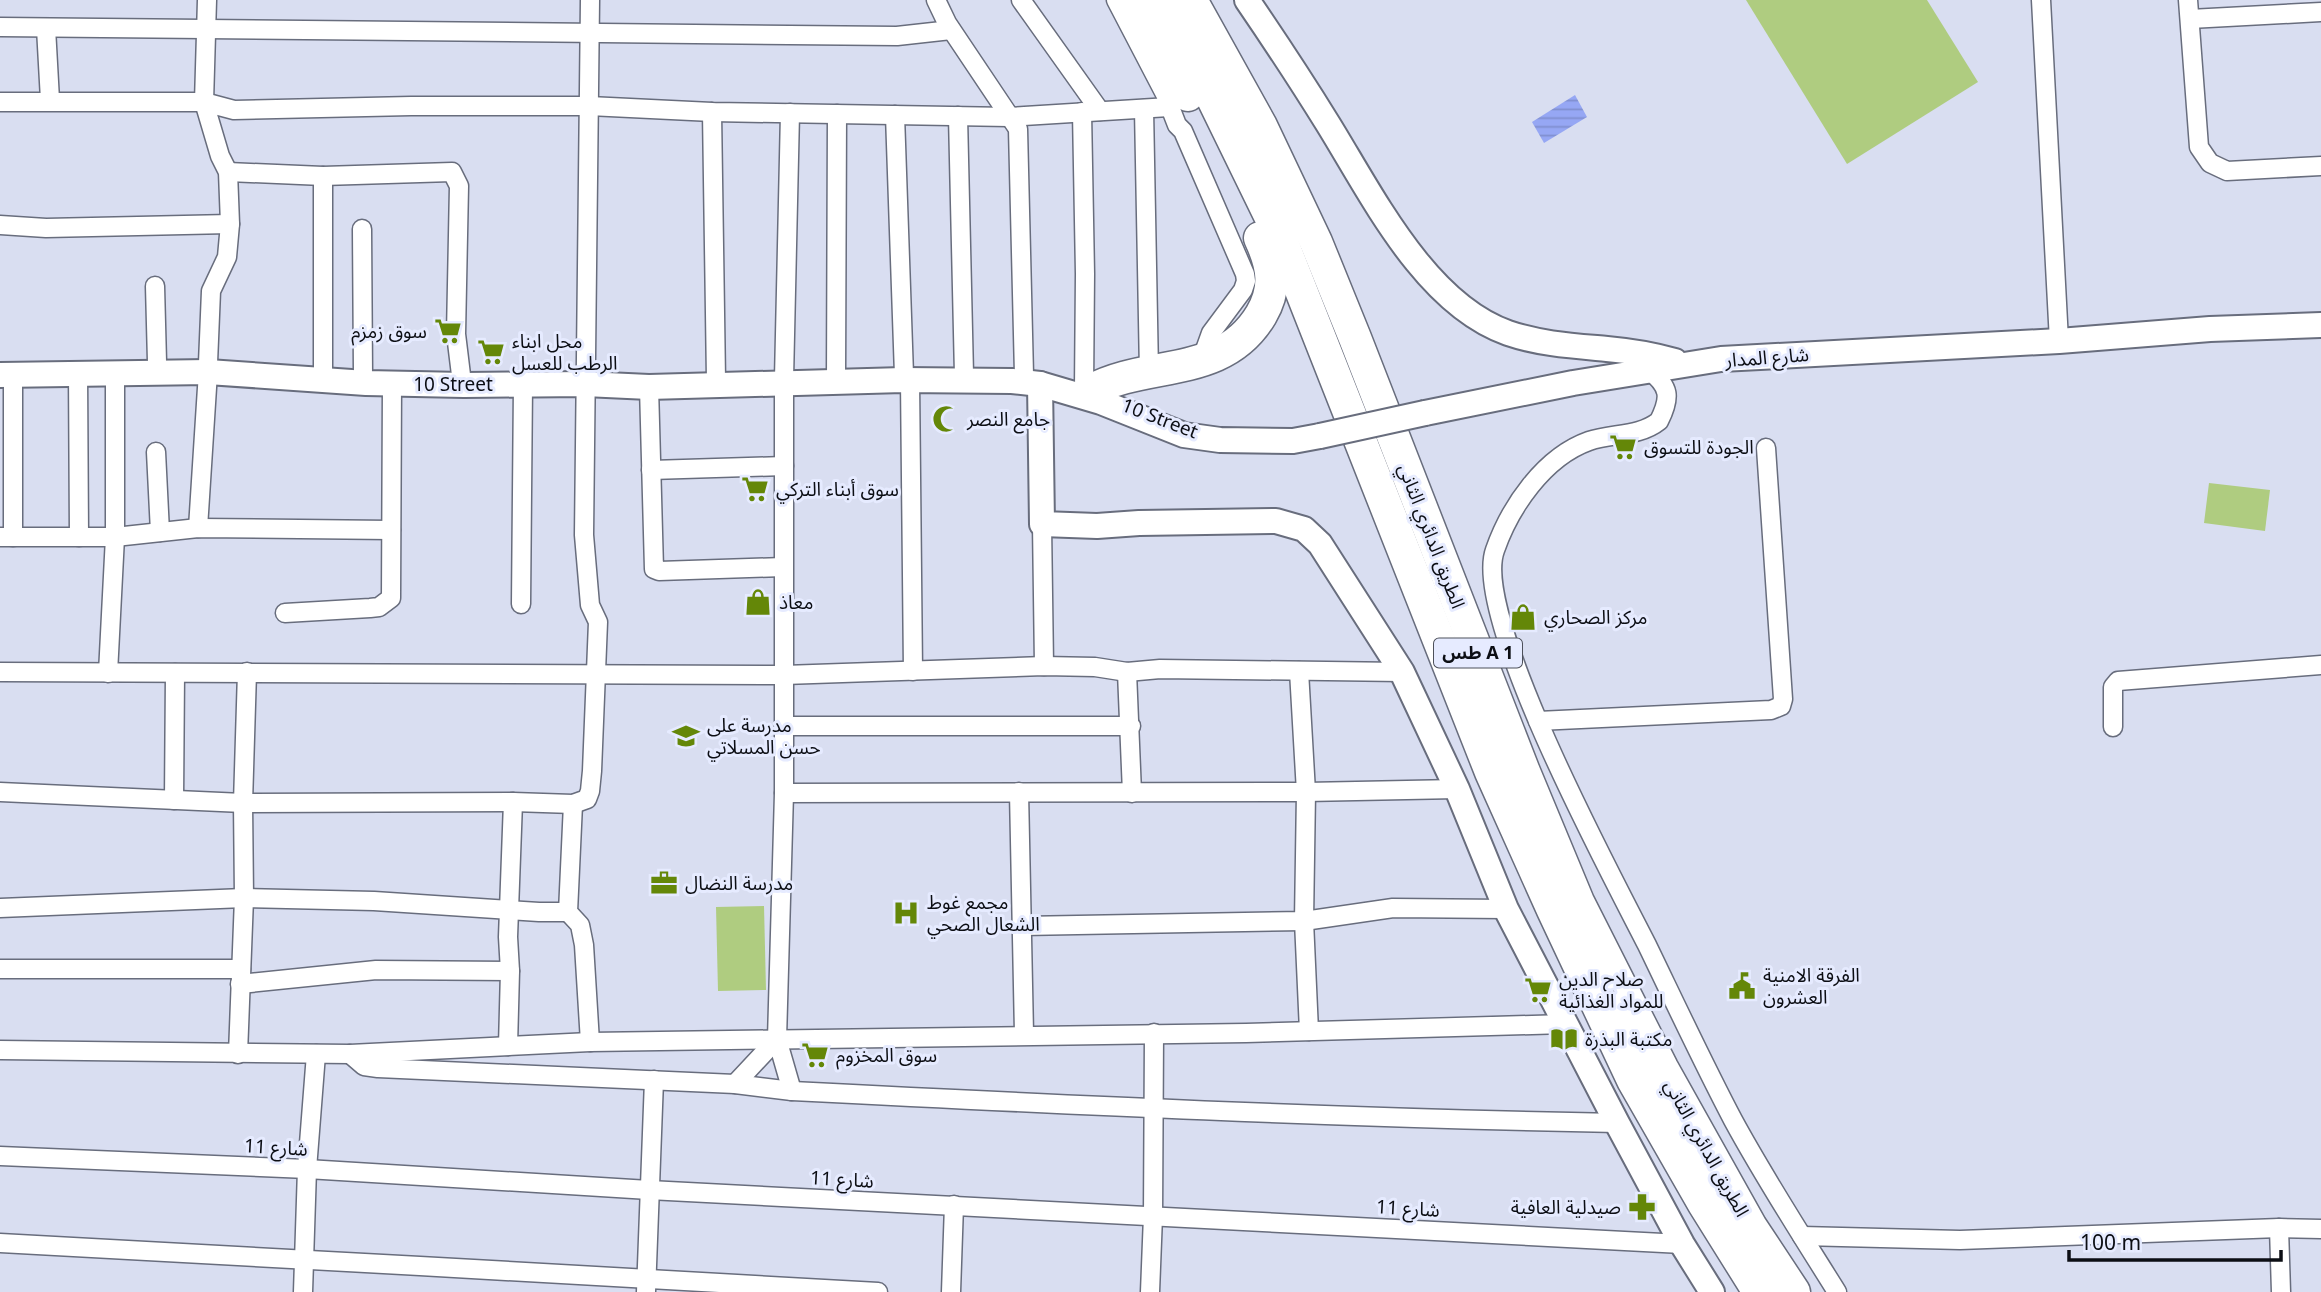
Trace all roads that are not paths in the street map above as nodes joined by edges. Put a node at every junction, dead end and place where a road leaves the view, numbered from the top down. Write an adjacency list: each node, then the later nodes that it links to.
1 (206, 0): 17 (street)
2 (590, 0): 18 (street)
3 (936, 0): 16 (street)
4 (1021, 0): 25 (street)
5 (1116, 0): 23 (street)
6 (1139, 0): 43 (highway)
7 (1161, 0): 150 (highway, الطريق الدائري الثاني / طس A 1)
8 (1191, 0): 151 (highway, الطريق الدائري الثاني / طس A 1)
9 (1247, 0): 45 (main road)
10 (2041, 0): 42 (street)
11 (2188, 0): 13 (street)
12 (2321, 12): 13 (street)
13 (2190, 19): 33 (street)
14 (0, 27): 15 (street)
15 (46, 28): 17 (street); 19 (street)
16 (951, 30): 18 (street); 32 (street)
17 (207, 31): 18 (street); 21 (street)
18 (590, 33): 22 (street)
19 (50, 100): 20 (street); 21 (street)
20 (0, 102)
21 (204, 102): 22 (street); 34 (street)
22 (589, 106): 26 (street); 60 (street)
23 (1169, 107): 24 (street); 43 (street)
24 (1144, 109): 25 (street); 52 (street)
25 (1100, 111): 27 (street)
26 (712, 112): 28 (street); 58 (street)
27 (1082, 112): 32 (street); 65 (street)
28 (790, 113): 29 (street); 61 (street)
29 (837, 114): 30 (street); 56 (street)
30 (895, 115): 31 (street); 55 (street)
31 (958, 116): 32 (street); 54 (street)
32 (1009, 117): 59 (street)
33 (2321, 166)
34 (229, 172): 35 (street); 36 (street)
35 (323, 176): 51 (street); 57 (street)
36 (230, 224): 37 (street); 46 (street)
37 (0, 225)
38 (362, 229): 53 (street)
39 (155, 286): 44 (street)
40 (2321, 325): 41 (street); 42 (main road, شارع المدار)
41 (2321, 335)
42 (2059, 341): 45 (main road, شارع المدار)
43 (1201, 361): 52 (highway)
44 (156, 362): 46 (main road, 10 Street); 47 (main road, 10 Street)
45 (1686, 363): 48 (main road, شارع المدار)
46 (208, 368): 50 (main road, 10 Street); 51 (main road, 10 Street); 62 (main road, 10 Street); 72 (street)
47 (4, 370): 49 (main road, 10 Street); 75 (street)
48 (1649, 370): 66 (main road, شارع المدار, bridge); 93 (street)
49 (78, 372): 50 (main road, 10 Street); 76 (street)
50 (115, 372): 77 (street)
51 (323, 372): 53 (main road, 10 Street)
52 (1149, 372): 65 (highway)
53 (363, 374): 57 (main road, 10 Street)
54 (964, 375): 55 (main road, 10 Street); 59 (main road, 10 Street)
55 (907, 377): 56 (main road, 10 Street); 59 (main road, 10 Street); 61 (main road, 10 Street); 83 (street)
56 (836, 379): 61 (main road, 10 Street)
57 (462, 380): 60 (main road, 10 Street); 62 (main road, 10 Street); 63 (main road, 10 Street)
58 (716, 380): 60 (main road, 10 Street); 61 (main road, 10 Street)
59 (1032, 380): 65 (main road, 10 Street); 66 (main road, 10 Street); 71 (main road)
60 (586, 381): 63 (main road, 10 Street); 64 (main road, 10 Street); 91 (street)
61 (784, 381): 64 (main road, 10 Street); 69 (street)
62 (392, 384): 73 (street)
63 (523, 384): 79 (street)
64 (649, 387): 70 (street)
65 (1087, 390): 66 (main road, 10 Street)
66 (1220, 440)
67 (1766, 448): 93 (street)
68 (156, 452): 74 (street)
69 (784, 466): 70 (street); 78 (street)
70 (651, 470): 78 (street)
71 (1042, 524): 82 (street); 88 (main road)
72 (198, 528): 73 (street); 74 (street)
73 (391, 530): 80 (street)
74 (160, 532): 77 (street)
75 (6, 537): 76 (street)
76 (79, 537): 77 (street)
77 (115, 537): 89 (street)
78 (783, 567): 92 (street)
79 (521, 604)
80 (285, 613)
81 (2321, 665): 96 (street)
82 (1044, 666): 83 (street); 87 (street)
83 (912, 671): 92 (street)
84 (1299, 671): 87 (street); 88 (street); 100 (street)
85 (0, 672): 89 (street)
86 (247, 672): 90 (street); 91 (street); 105 (street)
87 (1127, 672): 95 (street)
88 (1402, 672): 97 (main road)
89 (108, 673): 90 (street)
90 (175, 673): 103 (street)
91 (597, 674): 92 (street); 106 (street)
92 (784, 675): 94 (street)
93 (1538, 721): 140 (street)
94 (784, 726): 95 (street); 101 (street)
95 (1130, 726): 102 (street)
96 (2113, 727)
97 (1457, 789): 100 (street); 110 (main road)
98 (0, 792): 103 (street)
99 (1019, 792): 101 (street); 102 (street); 113 (street)
100 (1306, 792): 102 (street); 112 (street)
101 (784, 793): 121 (street)
102 (1132, 793)
103 (174, 800): 105 (street)
104 (513, 802): 105 (street); 106 (street); 109 (street)
105 (243, 803): 107 (street)
106 (573, 804): 111 (street)
107 (244, 898): 108 (street); 109 (street); 116 (street)
108 (0, 908)
109 (509, 909): 111 (street); 115 (street)
110 (1506, 909): 112 (street); 117 (main road)
111 (568, 912): 122 (street)
112 (1304, 921): 113 (street); 118 (street)
113 (1022, 926): 120 (street)
114 (0, 969): 116 (street)
115 (510, 971): 116 (street); 123 (street)
116 (240, 976): 125 (street)
117 (1565, 1024): 118 (street); 132 (main road)
118 (1309, 1031): 119 (street)
119 (1154, 1033): 120 (street); 131 (street)
120 (1024, 1034): 121 (street)
121 (777, 1039): 122 (street); 129 (street); 130 (street)
122 (590, 1042): 123 (street)
123 (508, 1046): 127 (street)
124 (0, 1050): 125 (street)
125 (238, 1054): 126 (street)
126 (316, 1054): 127 (street); 134 (street)
127 (349, 1054): 128 (street)
128 (654, 1080): 129 (street); 135 (street)
129 (735, 1084): 130 (street)
130 (792, 1091): 131 (street)
131 (1155, 1110): 132 (street); 137 (street)
132 (1617, 1123): 142 (main road)
133 (0, 1156): 134 (street, شارع 11)
134 (307, 1169): 135 (street, شارع 11); 143 (street)
135 (649, 1190): 136 (street, شارع 11); 144 (street)
136 (954, 1205): 137 (street, شارع 11); 147 (street)
137 (1153, 1216): 142 (street, شارع 11); 148 (street)
138 (2279, 1228): 139 (street); 140 (street); 153 (street)
139 (2321, 1229)
140 (1802, 1236): 152 (street)
141 (0, 1243): 143 (street)
142 (1682, 1244): 149 (main road)
143 (304, 1258): 144 (street); 145 (street)
144 (646, 1286): 146 (street)
145 (303, 1292)
146 (878, 1292)
147 (951, 1292)
148 (1150, 1292)
149 (1712, 1292)
150 (1759, 1292)
151 (1794, 1292)
152 (1837, 1292)
153 (2281, 1292)

